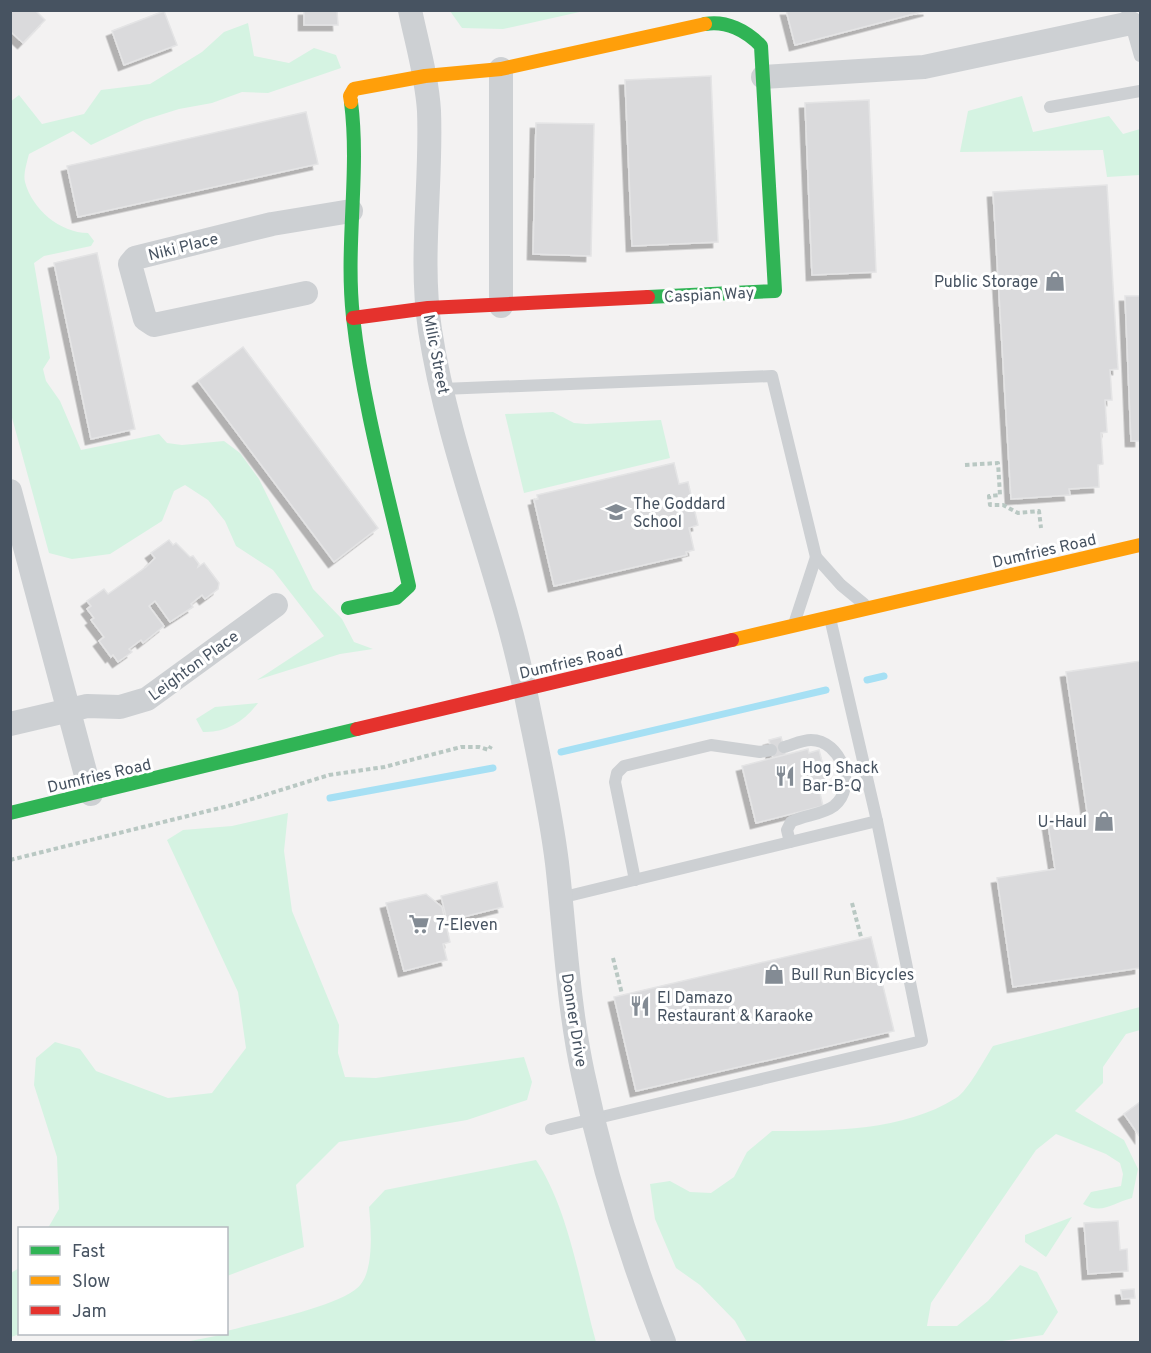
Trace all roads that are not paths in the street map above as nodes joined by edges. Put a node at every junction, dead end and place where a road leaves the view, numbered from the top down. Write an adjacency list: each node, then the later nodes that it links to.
1 (410, 10): 5 (street, Milic Street)
2 (1129, 17): 3 (lane); 6 (street)
3 (1140, 56)
4 (501, 69): 5 (street, Caspian Way); 6 (street, Caspian Way); 11 (street)
5 (425, 76): 9 (street); 12 (street, Milic Street)
6 (763, 77): 11 (street, Caspian Way)
7 (1140, 91): 8 (lane)
8 (1050, 107)
9 (351, 211): 10 (street, Niki Place); 13 (street)
10 (306, 293)
11 (501, 306): 12 (street, Caspian Way)
12 (428, 308): 13 (street); 14 (street, Milic Street)
13 (353, 318): 19 (street)
14 (442, 389): 17 (lane); 23 (street, Milic Street)
15 (10, 491): 24 (street)
16 (1140, 545): 20 (street, Dumfries Road)
17 (816, 557): 20 (lane); 22 (lane)
18 (276, 604): 24 (street, Leighton Place)
19 (348, 608)
20 (870, 608): 21 (street, Dumfries Road)
21 (830, 617): 22 (street, Dumfries Road); 30 (lane)
22 (793, 626): 23 (street, Dumfries Road)
23 (525, 688): 28 (street, Dumfries Road); 33 (street, Donner Drive)
24 (69, 710): 25 (street, Leighton Place); 28 (street)
25 (10, 724)
26 (784, 747): 31 (lane)
27 (771, 750): 32 (lane)
28 (91, 794): 29 (street, Dumfries Road)
29 (10, 813)
30 (877, 821): 31 (lane); 34 (lane)
31 (790, 842): 32 (lane)
32 (635, 880): 33 (lane)
33 (560, 898): 34 (street, Donner Drive)
34 (594, 1119): 35 (lane); 36 (street, Donner Drive)
35 (551, 1129)
36 (664, 1342)

